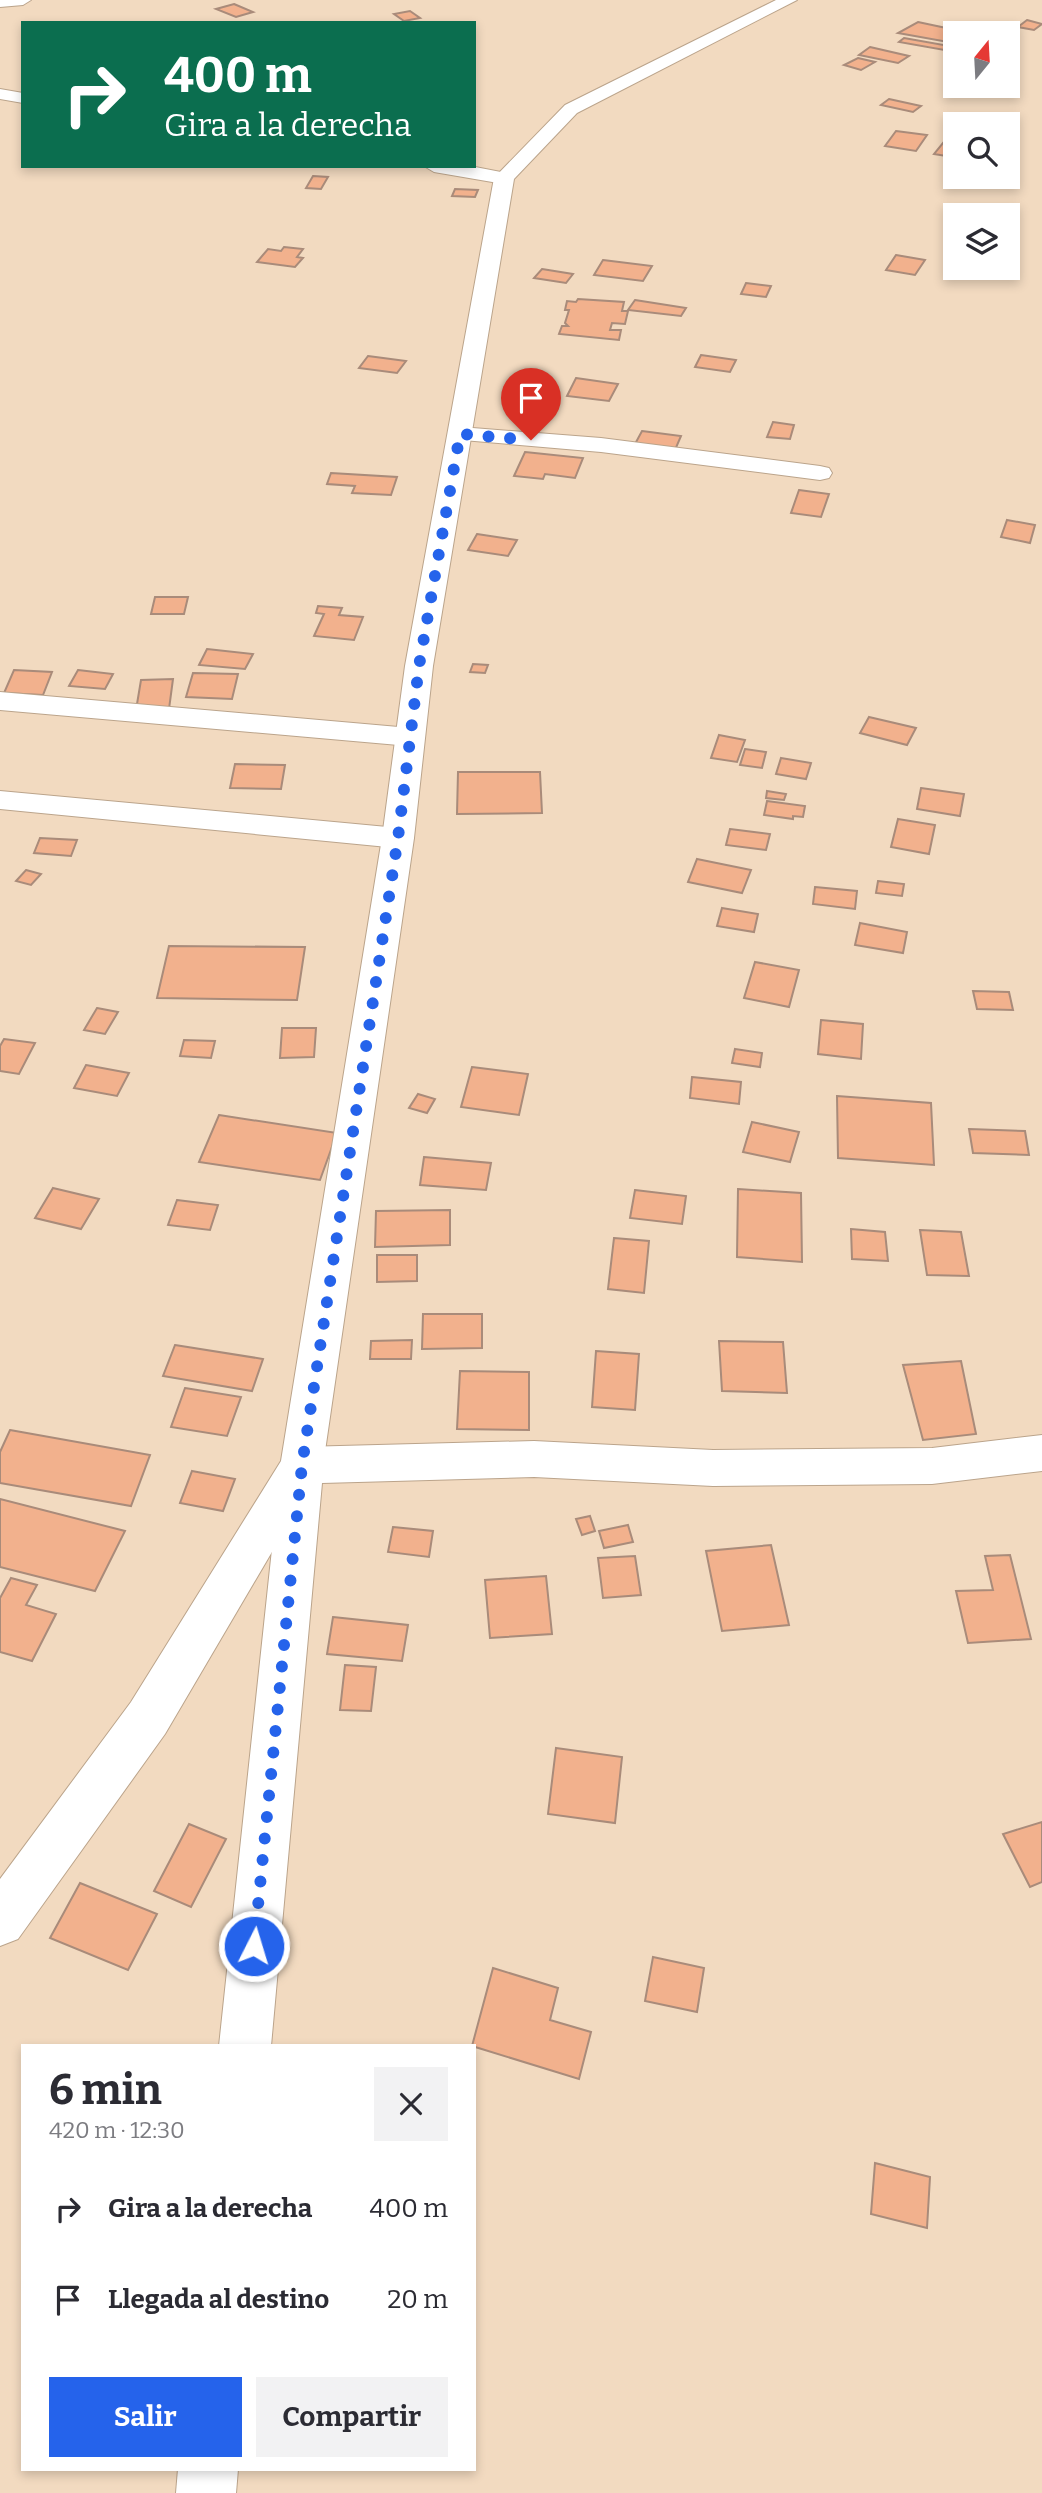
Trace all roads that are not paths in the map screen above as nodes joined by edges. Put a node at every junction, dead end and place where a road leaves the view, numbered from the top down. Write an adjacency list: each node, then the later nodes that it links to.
1 (23, 0): 3 (main road)
2 (789, 0): 7 (main road)
3 (0, 2)
4 (0, 94): 5 (main road)
5 (21, 98)
6 (446, 168): 7 (main road)
7 (504, 178): 8 (main road)
8 (460, 434): 9 (main road); 11 (main road)
9 (820, 473)
10 (0, 701): 11 (main road)
11 (410, 737): 13 (main road)
12 (0, 800): 13 (main road)
13 (398, 838): 15 (main road)
14 (1042, 1453): 15 (main road)
15 (302, 1465): 16 (main road); 17 (main road)
16 (0, 1921)
17 (245, 2044)
18 (208, 2471): 19 (main road)
19 (206, 2493)

